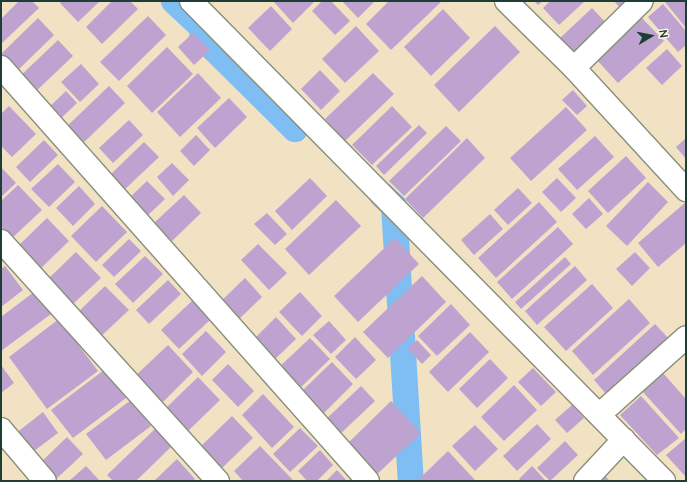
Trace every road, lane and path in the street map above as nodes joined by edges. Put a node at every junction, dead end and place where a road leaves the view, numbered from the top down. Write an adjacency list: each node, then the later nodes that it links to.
1 (191, 1): 9 (street)
2 (506, 1): 5 (street)
3 (642, 1): 5 (street)
4 (1, 67): 14 (street)
5 (574, 68): 6 (street)
6 (686, 190)
7 (1, 241): 13 (street)
8 (686, 336): 9 (street)
9 (600, 414): 11 (street)
10 (1, 429): 12 (street)
11 (624, 439): 15 (street); 16 (street)
12 (45, 481)
13 (218, 481)
14 (368, 481)
15 (585, 481)
16 (664, 481)

